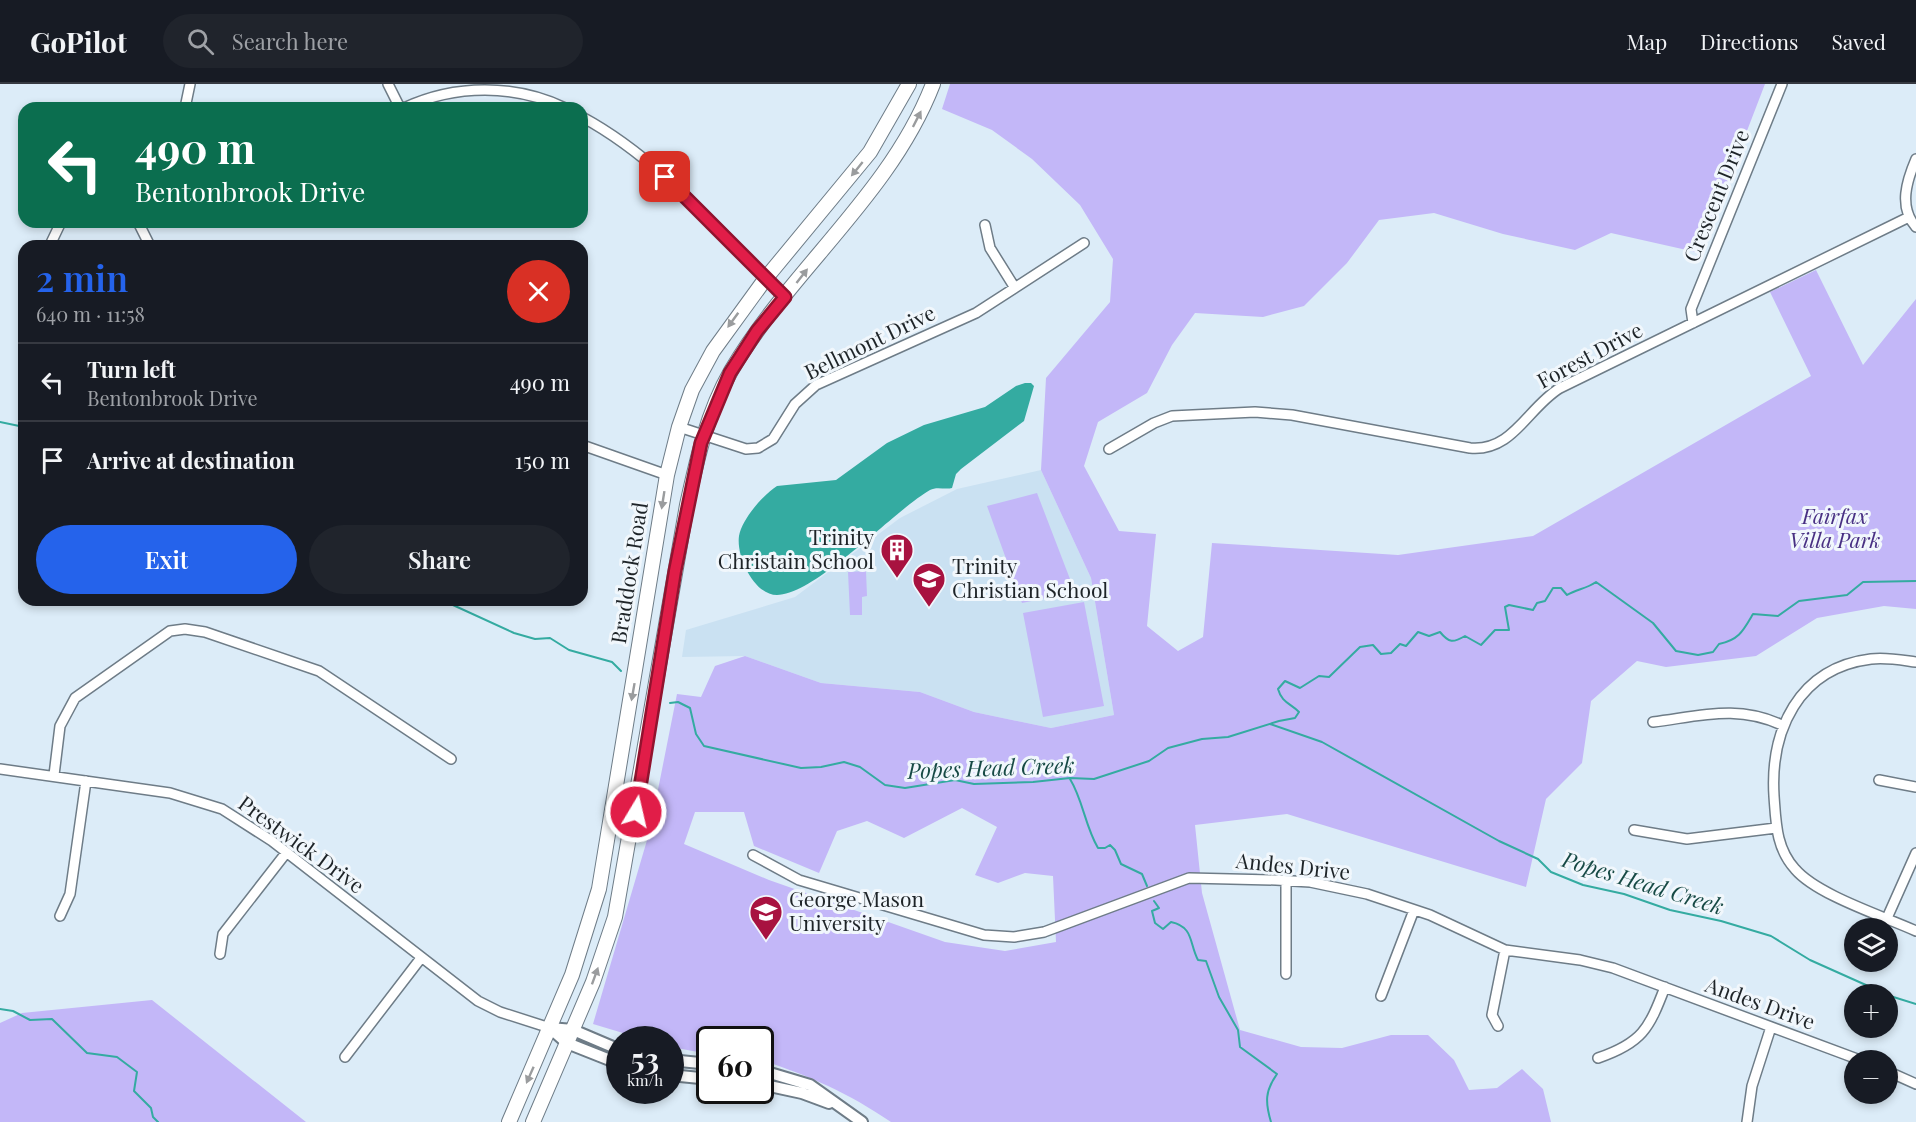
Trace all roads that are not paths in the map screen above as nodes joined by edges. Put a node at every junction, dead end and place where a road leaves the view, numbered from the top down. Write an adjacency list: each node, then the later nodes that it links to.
1 (190, 84): 6 (street)
2 (388, 84): 7 (street)
3 (909, 84): 16 (main road, Braddock Road, one-way to 16)
4 (933, 84): 18 (main road, Braddock Road, one-way to 4)
5 (1782, 84): 19 (street, Crescent Drive)
6 (187, 102)
7 (397, 102)
8 (421, 102): 9 (street)
9 (551, 102)
10 (588, 121): 16 (street)
11 (1916, 159): 12 (street)
12 (1909, 217): 14 (street); 19 (street, Forest Drive)
13 (985, 225): 17 (street)
14 (1916, 226)
15 (1084, 243): 17 (street, Bellmont Drive)
16 (766, 278): 18 (street); 20 (main road, Braddock Road, one-way to 20)
17 (1016, 288): 21 (street, Bellmont Drive)
18 (785, 297): 21 (main road, Braddock Road)
19 (1693, 323): 23 (street, Forest Drive)
20 (679, 427): 21 (street, Bellmont Drive); 24 (main road, Braddock Road)
21 (704, 436): 54 (main road, Braddock Road, one-way to 21)
22 (588, 447): 24 (street)
23 (1109, 449)
24 (667, 476): 53 (main road, Braddock Road, one-way to 53)
25 (1916, 662): 27 (street)
26 (1653, 722): 27 (street)
27 (1784, 726): 34 (street)
28 (451, 759): 30 (street)
29 (0, 769): 30 (street, Prestwick Drive)
30 (54, 776): 32 (street, Prestwick Drive)
31 (1879, 780): 33 (street)
32 (86, 781): 36 (street, Prestwick Drive); 41 (street)
33 (1916, 787)
34 (1776, 828): 35 (street); 42 (street)
35 (1634, 830)
36 (286, 853): 46 (street); 47 (street, Prestwick Drive)
37 (1916, 853): 42 (street)
38 (753, 855): 39 (street, Andes Drive)
39 (1286, 880): 40 (street, Andes Drive); 48 (street)
40 (1414, 910): 45 (street, Andes Drive); 50 (street)
41 (60, 916)
42 (1887, 918)
43 (1898, 923): 44 (street)
44 (1916, 931)
45 (1505, 950): 49 (street, Andes Drive); 51 (street)
46 (220, 954)
47 (421, 958): 53 (street, Prestwick Drive); 58 (street)
48 (1286, 975)
49 (1665, 987): 52 (street, Andes Drive); 60 (street)
50 (1381, 996)
51 (1497, 1026)
52 (1772, 1027): 57 (street, Andes Drive); 69 (street)
53 (550, 1028): 54 (street); 55 (street); 66 (main road, Braddock Road, one-way to 66)
54 (573, 1030): 55 (main road, Braddock Road); 56 (street)
55 (567, 1043): 59 (street); 67 (main road, Braddock Road)
56 (606, 1044)
57 (1844, 1054)
58 (345, 1057)
59 (606, 1058)
60 (1598, 1058)
61 (774, 1074): 65 (street)
62 (1898, 1076): 63 (street)
63 (1916, 1084)
64 (774, 1087): 65 (street)
65 (843, 1109): 68 (street)
66 (509, 1122)
67 (533, 1122)
68 (862, 1122)
69 (1747, 1122)

